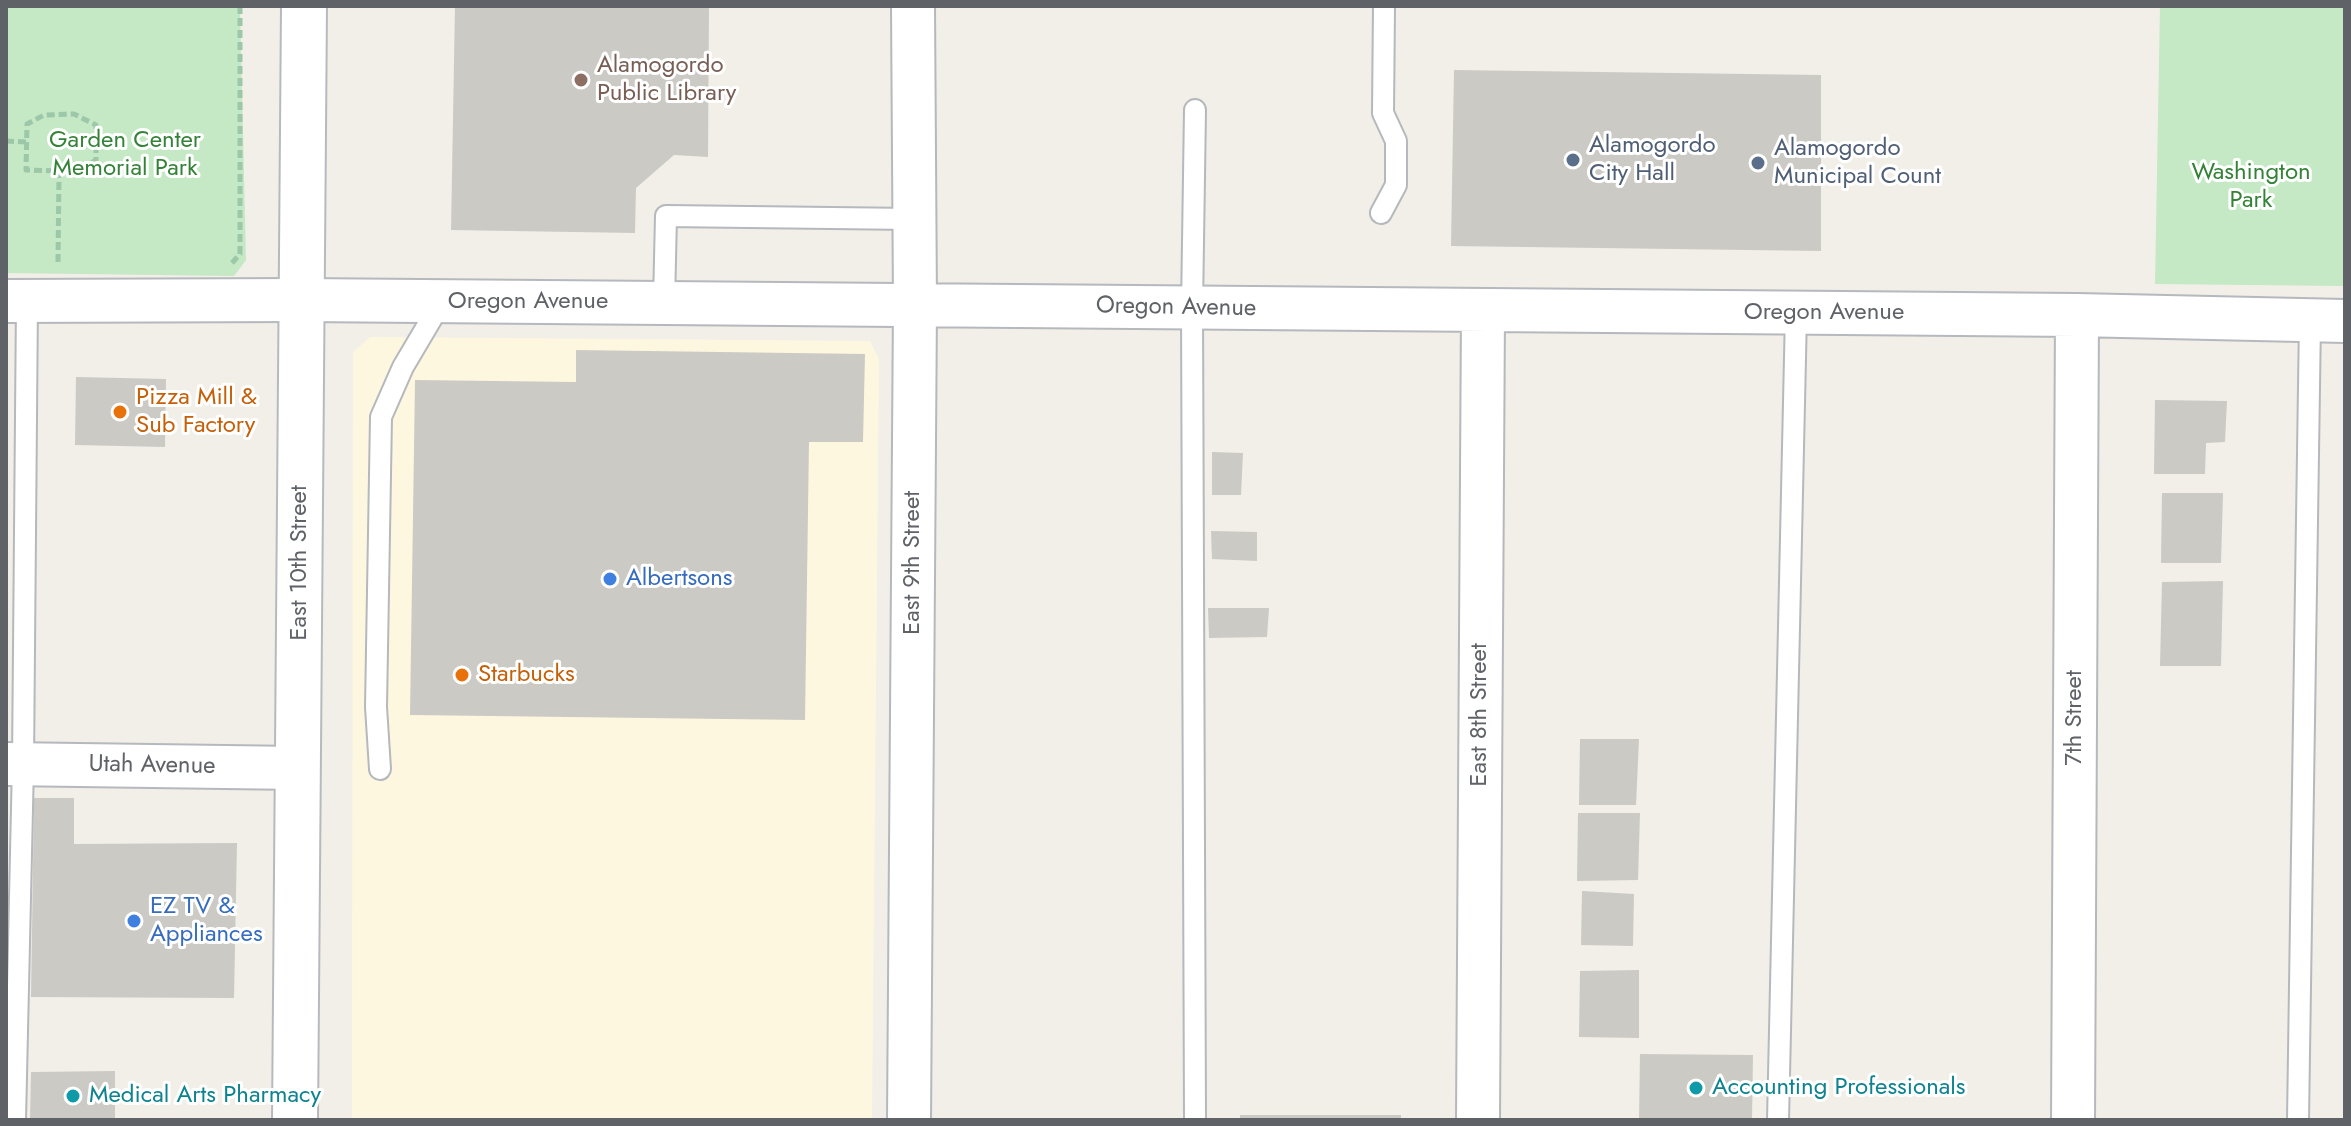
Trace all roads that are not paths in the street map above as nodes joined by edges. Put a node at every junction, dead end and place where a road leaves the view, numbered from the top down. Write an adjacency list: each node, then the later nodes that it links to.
1 (304, 6): 7 (main road, East 10th Street)
2 (913, 6): 6 (street, East 9th Street)
3 (1384, 6): 5 (lane)
4 (1195, 110): 12 (lane)
5 (1381, 213)
6 (913, 219): 10 (lane); 11 (street, East 9th Street)
7 (301, 300): 8 (street, Oregon Avenue); 9 (street, Oregon Avenue); 19 (main road, East 10th Street)
8 (16, 301): 17 (lane)
9 (442, 301): 10 (street, Oregon Avenue); 20 (lane)
10 (664, 303): 11 (street, Oregon Avenue)
11 (915, 305): 12 (street, Oregon Avenue); 23 (street, East 9th Street)
12 (1192, 308): 13 (street, Oregon Avenue); 24 (lane)
13 (1483, 311): 14 (street, Oregon Avenue); 25 (street, East 8th Street)
14 (1796, 313): 15 (street, Oregon Avenue); 26 (lane)
15 (2077, 315): 16 (street, Oregon Avenue); 27 (street, 7th Street)
16 (2327, 321): 28 (lane)
17 (16, 542): 18 (lane)
18 (15, 764): 19 (street, Utah Avenue); 21 (lane)
19 (298, 768): 22 (main road, East 10th Street)
20 (380, 769)
21 (15, 1120)
22 (295, 1120)
23 (909, 1120)
24 (1195, 1120)
25 (1478, 1120)
26 (1778, 1120)
27 (2073, 1120)
28 (2298, 1120)

